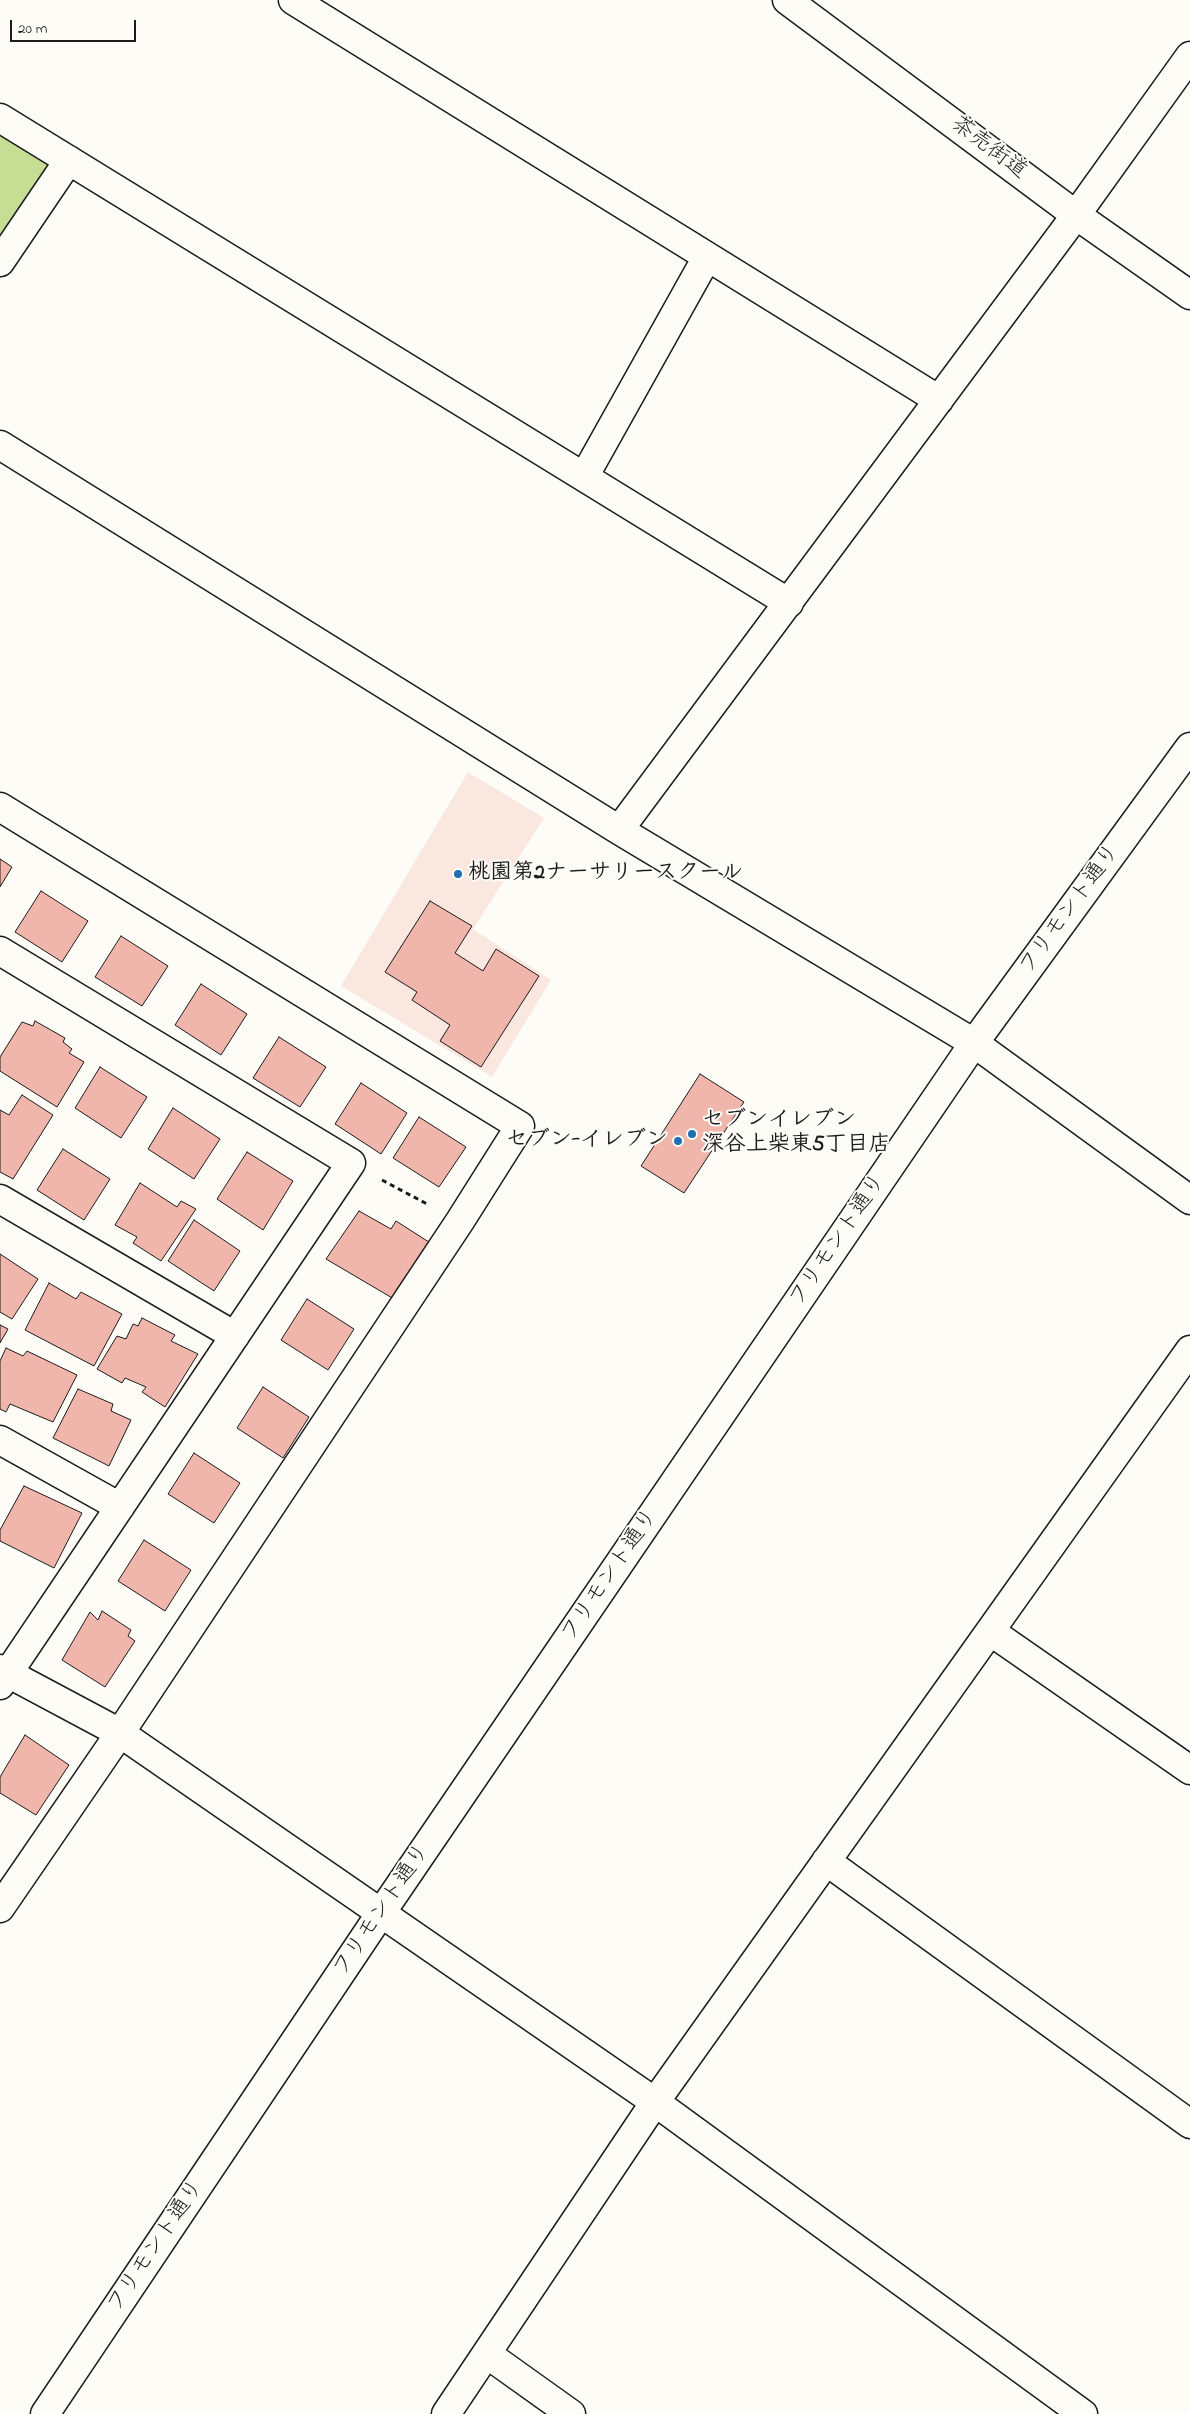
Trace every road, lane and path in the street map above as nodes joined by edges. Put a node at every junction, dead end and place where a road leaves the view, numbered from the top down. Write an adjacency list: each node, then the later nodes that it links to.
1 (293, 0): 7 (street)
2 (787, 0): 6 (street, 茶売街道)
3 (1190, 56): 6 (street)
4 (0, 118): 5 (street)
5 (69, 160): 8 (street); 12 (street)
6 (1076, 215): 9 (street, 茶売街道); 10 (street)
7 (707, 257): 10 (street); 12 (street)
8 (0, 262)
9 (1190, 295)
10 (939, 400): 13 (street)
11 (0, 445): 16 (street)
12 (584, 477): 13 (street)
13 (789, 603): 16 (street)
14 (1190, 747): 18 (street, フリモント通り)
15 (0, 808): 22 (street)
16 (620, 830): 18 (street)
17 (0, 951): 19 (street)
18 (974, 1043): 21 (street); 33 (street, フリモント通り)
19 (351, 1163): 22 (path); 23 (street)
20 (0, 1199): 23 (street)
21 (1190, 1200)
22 (460, 1221): 29 (street)
23 (235, 1336): 26 (street)
24 (1190, 1350): 27 (street)
25 (0, 1440): 26 (street)
26 (120, 1507): 28 (street)
27 (990, 1631): 30 (street); 31 (street)
28 (3, 1676): 29 (street)
29 (120, 1733): 32 (street); 33 (street)
30 (1190, 1770)
31 (826, 1861): 34 (street); 35 (street)
32 (0, 1908)
33 (381, 1914): 34 (street); 37 (street, フリモント通り)
34 (655, 2102): 36 (street); 40 (street)
35 (1190, 2124)
36 (487, 2354): 38 (street); 39 (street)
37 (45, 2414)
38 (446, 2414)
39 (571, 2414)
40 (1083, 2414)

